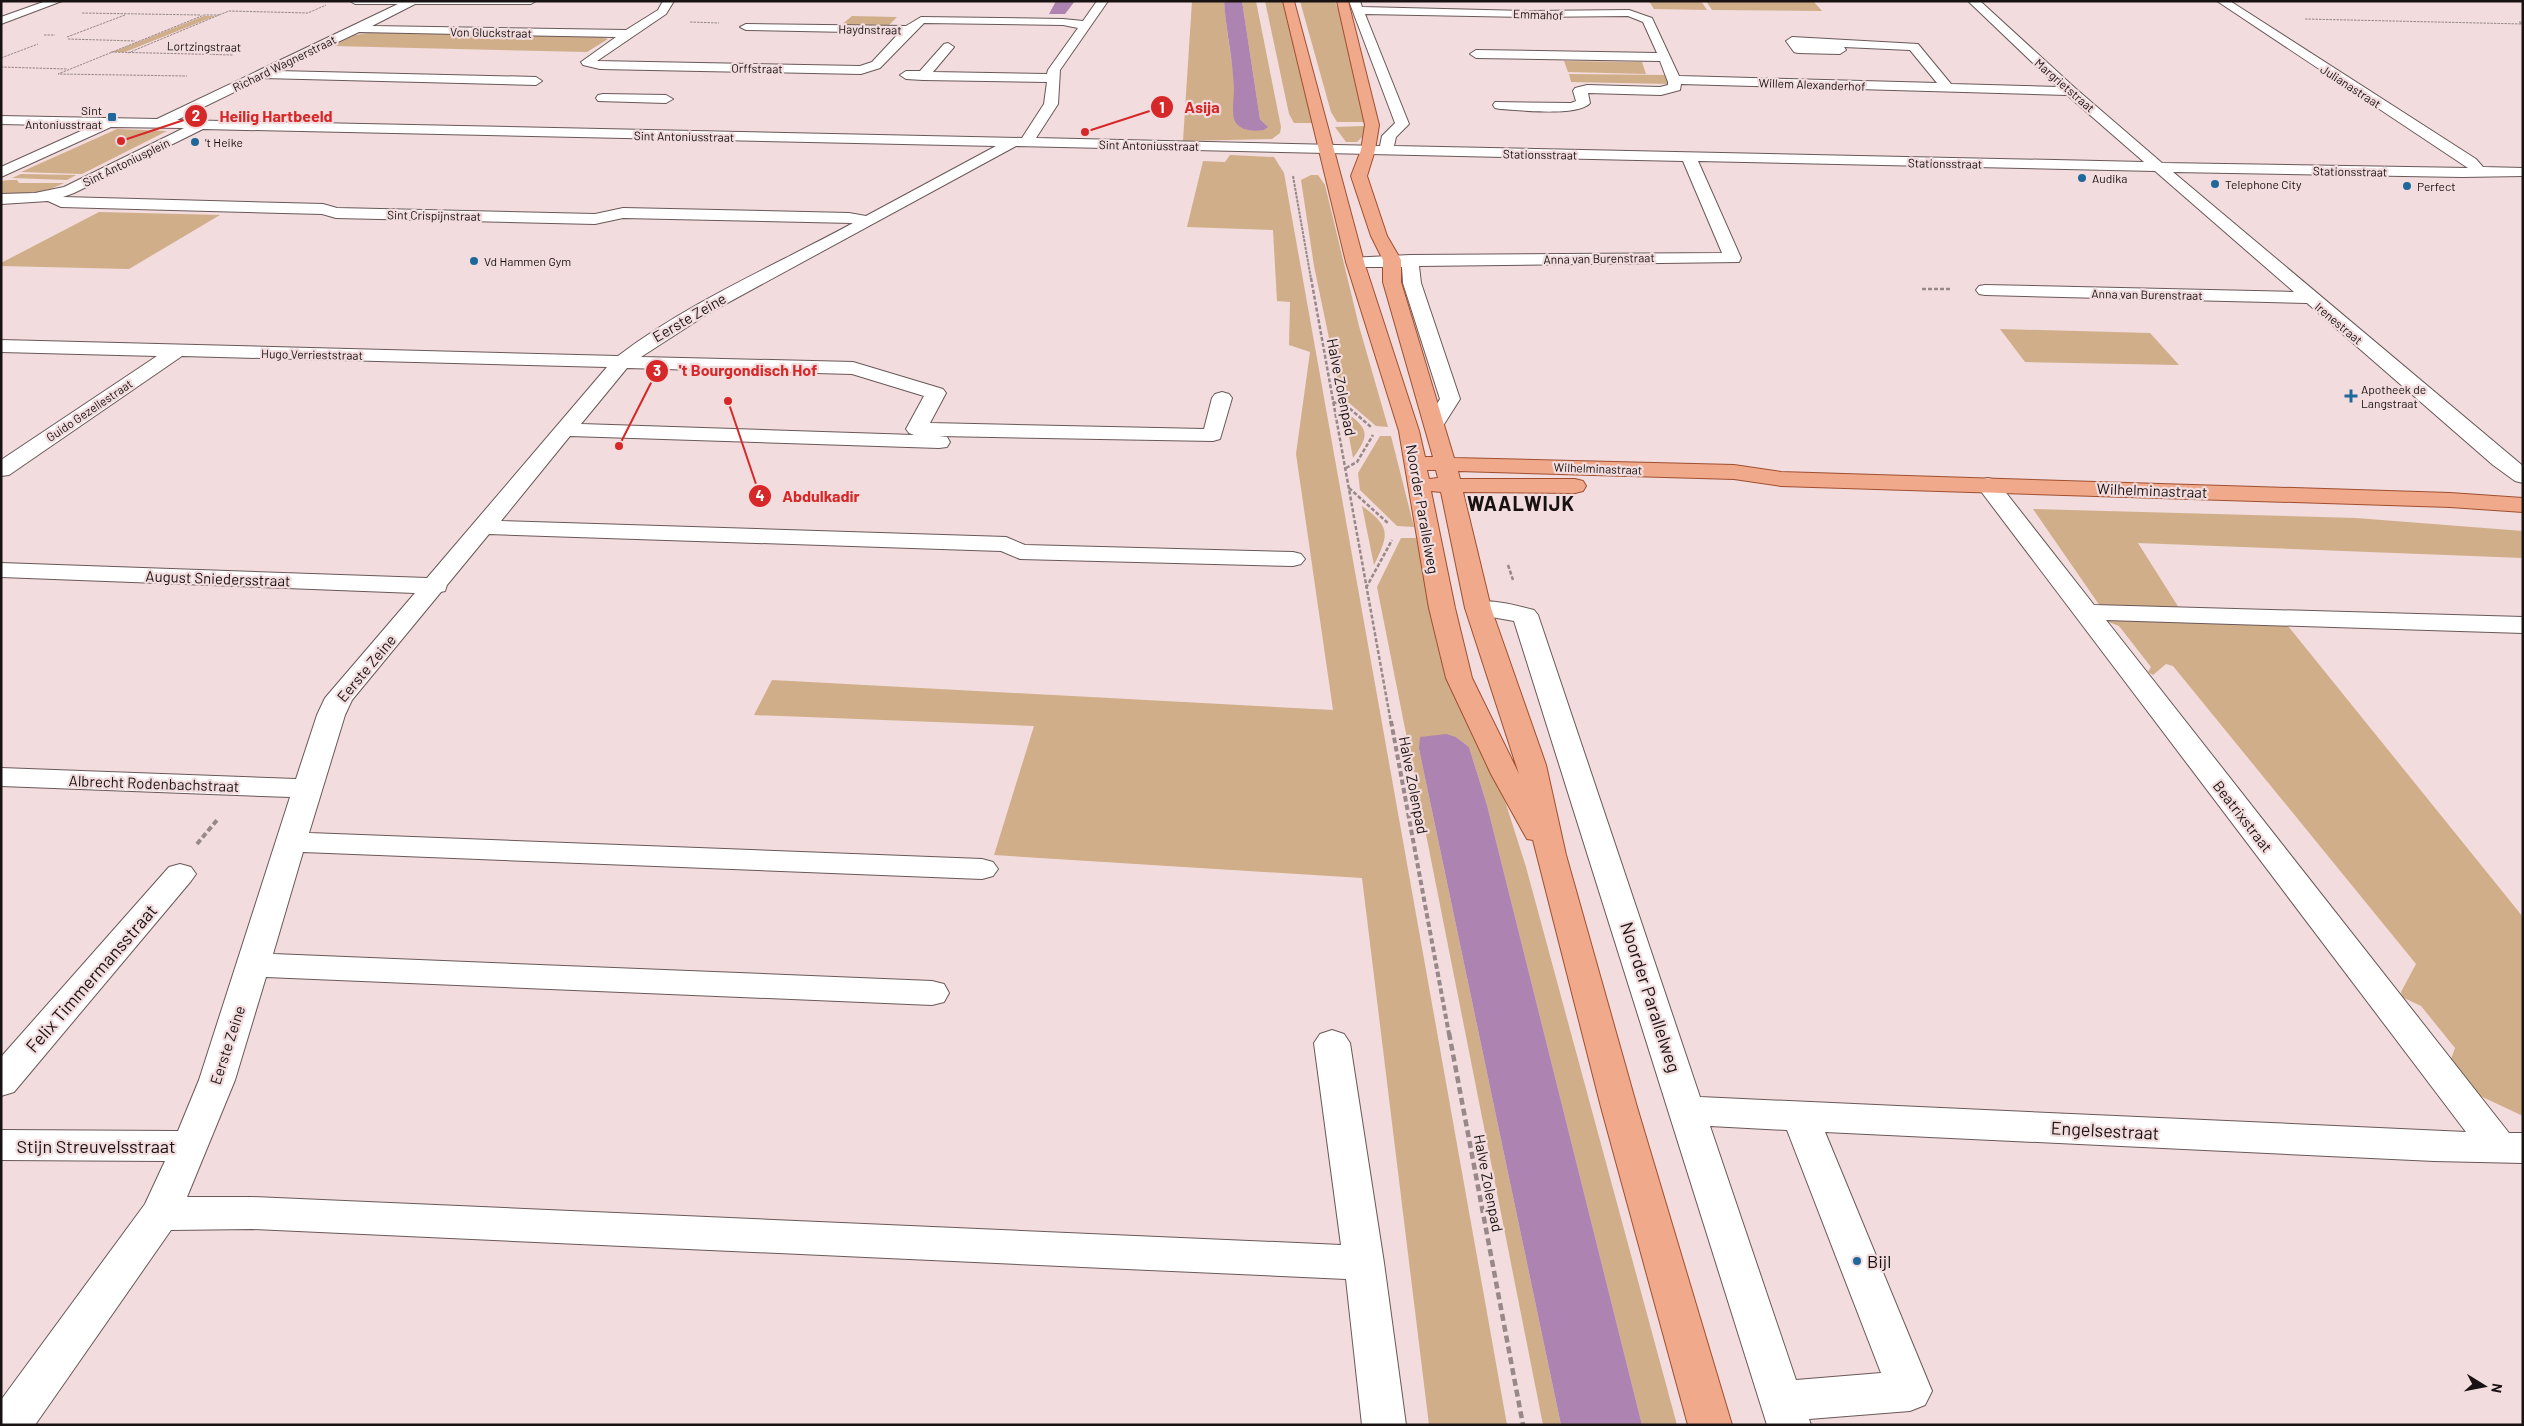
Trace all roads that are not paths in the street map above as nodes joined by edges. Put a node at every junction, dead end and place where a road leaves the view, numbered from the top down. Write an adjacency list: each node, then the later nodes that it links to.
1 (58, 1): 14 (street)
2 (355, 1): 11 (street)
3 (530, 1): 11 (street)
4 (669, 1): 19 (street)
5 (1103, 1): 15 (street, Eerste Zeine)
6 (1288, 1): 42 (main road, Noorder Parallelweg)
7 (1342, 1): 43 (main road, Noorder Parallelweg)
8 (1624, 1): 13 (street)
9 (1973, 1): 33 (street, Margrietstraat)
10 (2222, 1): 46 (street, Julianastraat)
11 (410, 3): 17 (street, Richard Wagnerstraat)
12 (1355, 6): 13 (street, Emmahof); 43 (street)
13 (1629, 13): 25 (street)
14 (1, 21)
15 (1084, 25): 18 (street, Haydnstraat); 29 (street, Eerste Zeine)
16 (746, 27): 18 (street, Haydnstraat)
17 (355, 29): 19 (street, Von Gluckstraat); 27 (street, Richard Wagnerstraat)
18 (909, 30): 19 (street, Orffstraat)
19 (628, 34)
20 (1494, 40): 24 (street)
21 (1834, 43): 32 (street)
22 (948, 47): 28 (street)
23 (1476, 54): 24 (street)
24 (1497, 54): 25 (street)
25 (1664, 57): 30 (street)
26 (906, 75): 28 (street)
27 (257, 76): 31 (street); 39 (street, Richard Wagnerstraat)
28 (923, 76): 29 (street)
29 (1054, 78): 41 (street, Eerste Zeine)
30 (1676, 80): 32 (street, Willem Alexanderhof); 36 (street)
31 (536, 81)
32 (1948, 88): 33 (street, Willem Alexanderhof)
33 (2070, 91): 45 (street, Margrietstraat)
34 (602, 98): 35 (street)
35 (666, 99)
36 (1500, 105)
37 (1, 120): 38 (street, Sint Antoniusstraat)
38 (110, 123): 39 (street, Sint Antoniusstraat); 48 (street)
39 (158, 124): 40 (street, Sint Antoniusstraat)
40 (200, 125): 41 (street, Sint Antoniusstraat); 49 (street, Sint Antoniusplein)
41 (1019, 143): 42 (street, Sint Antoniusstraat); 51 (street, Eerste Zeine)
42 (1325, 149): 43 (street, Sint Antoniusstraat); 53 (main road, Noorder Parallelweg)
43 (1377, 151): 44 (street, Stationsstraat); 52 (main road, Noorder Parallelweg)
44 (1689, 158): 45 (street, Stationsstraat); 52 (street, Anna van Burenstraat)
45 (2158, 167): 46 (street, Stationsstraat); 55 (street, Irenestraat)
46 (2479, 171): 47 (street, Stationsstraat)
47 (2523, 172)
48 (1, 173)
49 (51, 196): 50 (street, Sint Crispijnstraat); 51 (street, Sint Crispijnstraat)
50 (1, 199)
51 (868, 221): 58 (street, Eerste Zeine)
52 (1401, 260): 53 (street, Anna van Burenstraat); 63 (main road, Noorder Parallelweg)
53 (1355, 262): 62 (main road, Noorder Parallelweg)
54 (1985, 290): 55 (street, Anna van Burenstraat)
55 (2310, 298): 65 (street, Irenestraat)
56 (1, 346): 57 (street, Hugo Verrieststraat)
57 (177, 351): 58 (street, Hugo Verrieststraat); 64 (street, Guido Gezellestraat)
58 (622, 362): 59 (street, Hugo Verrieststraat); 60 (street, Eerste Zeine)
59 (1222, 398)
60 (566, 430): 61 (street); 71 (street, Eerste Zeine)
61 (1045, 445)
62 (1415, 462): 63 (main road, Wilhelminastraat); 67 (main road, Noorder Parallelweg)
63 (1445, 462): 66 (main road, Wilhelminastraat); 68 (main road, Noorder Parallelweg)
64 (1, 470)
65 (2523, 476)
66 (1781, 478): 68 (main road, Wilhelminastraat); 69 (main road, Wilhelminastraat)
67 (1420, 485): 68 (main road, Wilhelminastraat); 81 (main road, Noorder Parallelweg)
68 (1450, 485): 75 (main road, Noorder Parallelweg)
69 (1988, 485): 70 (main road, Wilhelminastraat); 76 (street, Beatrixstraat)
70 (2523, 506)
71 (484, 527): 72 (street); 74 (street, Eerste Zeine)
72 (1293, 559)
73 (1, 570): 74 (street, August Sniedersstraat)
74 (436, 586): 79 (street, Eerste Zeine)
75 (1478, 608): 81 (main road, Noorder Parallelweg); 88 (street, Noorder Parallelweg)
76 (2085, 612): 77 (street); 92 (street, Beatrixstraat)
77 (2523, 625)
78 (1, 777): 79 (street, Albrecht Rodenbachstraat)
79 (307, 789): 80 (street, Eerste Zeine)
80 (290, 842): 82 (street); 84 (street, Eerste Zeine)
81 (1551, 855): 98 (main road, Noorder Parallelweg)
82 (982, 869)
83 (180, 874): 87 (street, Felix Timmermansstraat)
84 (252, 965): 85 (street); 91 (street, Eerste Zeine)
85 (932, 993)
86 (1332, 1044): 94 (street)
87 (1, 1082)
88 (1688, 1111): 89 (street, Engelsestraat); 95 (street, Noorder Parallelweg)
89 (1800, 1116): 92 (street, Engelsestraat); 95 (street)
90 (1, 1145): 91 (street, Stijn Streuvelsstraat)
91 (191, 1146): 93 (street, Eerste Zeine)
92 (2511, 1148)
93 (160, 1214): 94 (street); 96 (street, Eerste Zeine)
94 (1364, 1263): 97 (street)
95 (1785, 1413)
96 (9, 1425)
97 (1384, 1425)
98 (1710, 1425)

